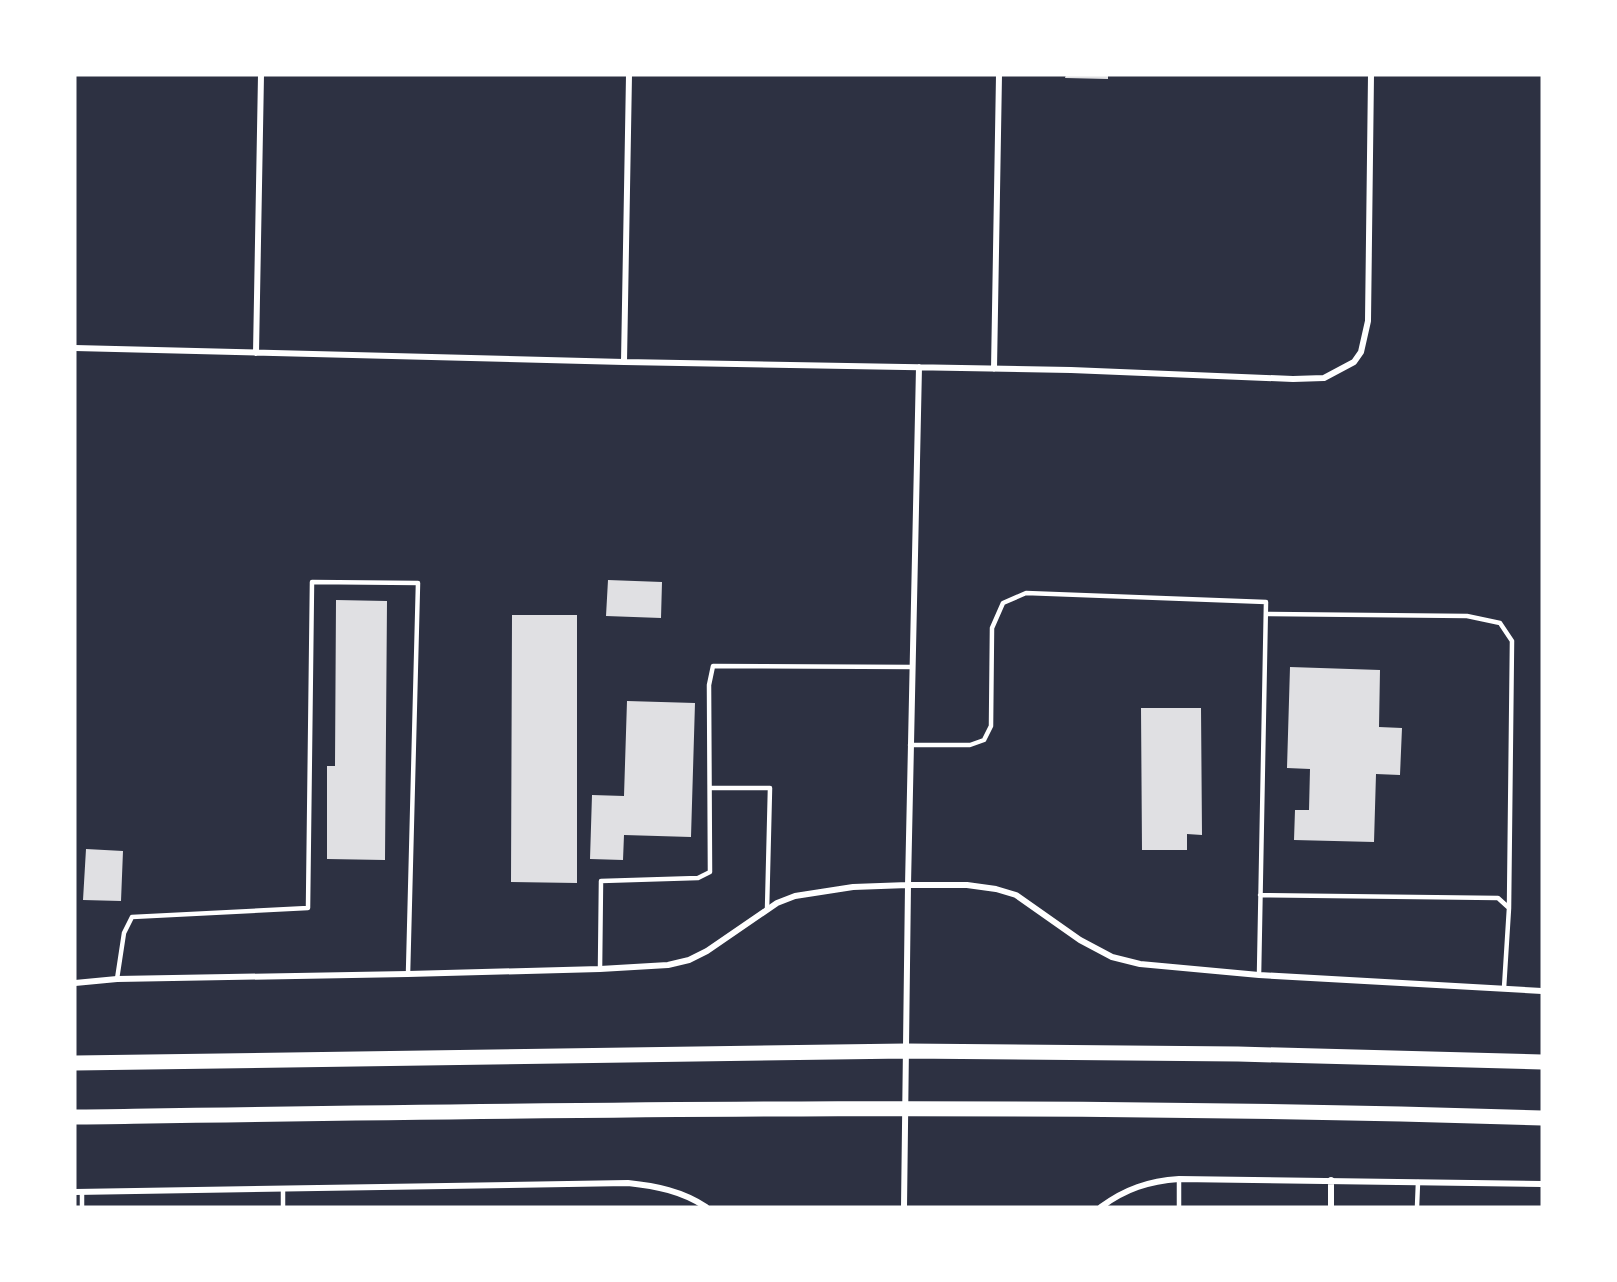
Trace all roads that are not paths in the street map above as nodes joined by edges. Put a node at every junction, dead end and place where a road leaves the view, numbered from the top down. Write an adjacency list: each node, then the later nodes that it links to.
1 (261, 75): 6 (street)
2 (629, 75): 7 (street)
3 (999, 75): 9 (street)
4 (1371, 75): 9 (street)
5 (75, 348): 6 (street)
6 (256, 353): 7 (street)
7 (624, 362): 8 (street)
8 (919, 367): 9 (street); 11 (street)
9 (994, 369)
10 (1266, 614): 12 (lane); 15 (lane); 16 (lane)
11 (912, 667): 12 (street); 13 (lane)
12 (910, 745): 14 (street)
13 (710, 788): 17 (lane); 18 (lane)
14 (908, 885): 17 (street); 20 (street); 25 (street)
15 (1260, 896): 16 (lane); 20 (lane)
16 (1509, 908): 23 (lane)
17 (767, 910): 18 (street)
18 (600, 969): 19 (street)
19 (408, 974): 21 (street); 21 (lane)
20 (1258, 975): 23 (street)
21 (117, 979): 22 (street)
22 (75, 983)
23 (1504, 988): 24 (street)
24 (1542, 991)
25 (906, 1051): 26 (main road); 27 (main road); 28 (street)
26 (1542, 1062)
27 (75, 1063)
28 (906, 1108): 29 (main road); 30 (main road); 40 (street)
29 (75, 1118)
30 (1542, 1118)
31 (1179, 1179): 32 (street); 41 (street); 42 (lane)
32 (1331, 1180): 33 (street); 43 (street)
33 (1418, 1182): 34 (street); 44 (lane)
34 (1542, 1184)
35 (283, 1189): 36 (street); 38 (lane); 39 (street)
36 (78, 1192): 37 (lane)
37 (82, 1207)
38 (283, 1207)
39 (706, 1207)
40 (904, 1207)
41 (1101, 1207)
42 (1179, 1207)
43 (1330, 1207)
44 (1417, 1207)

